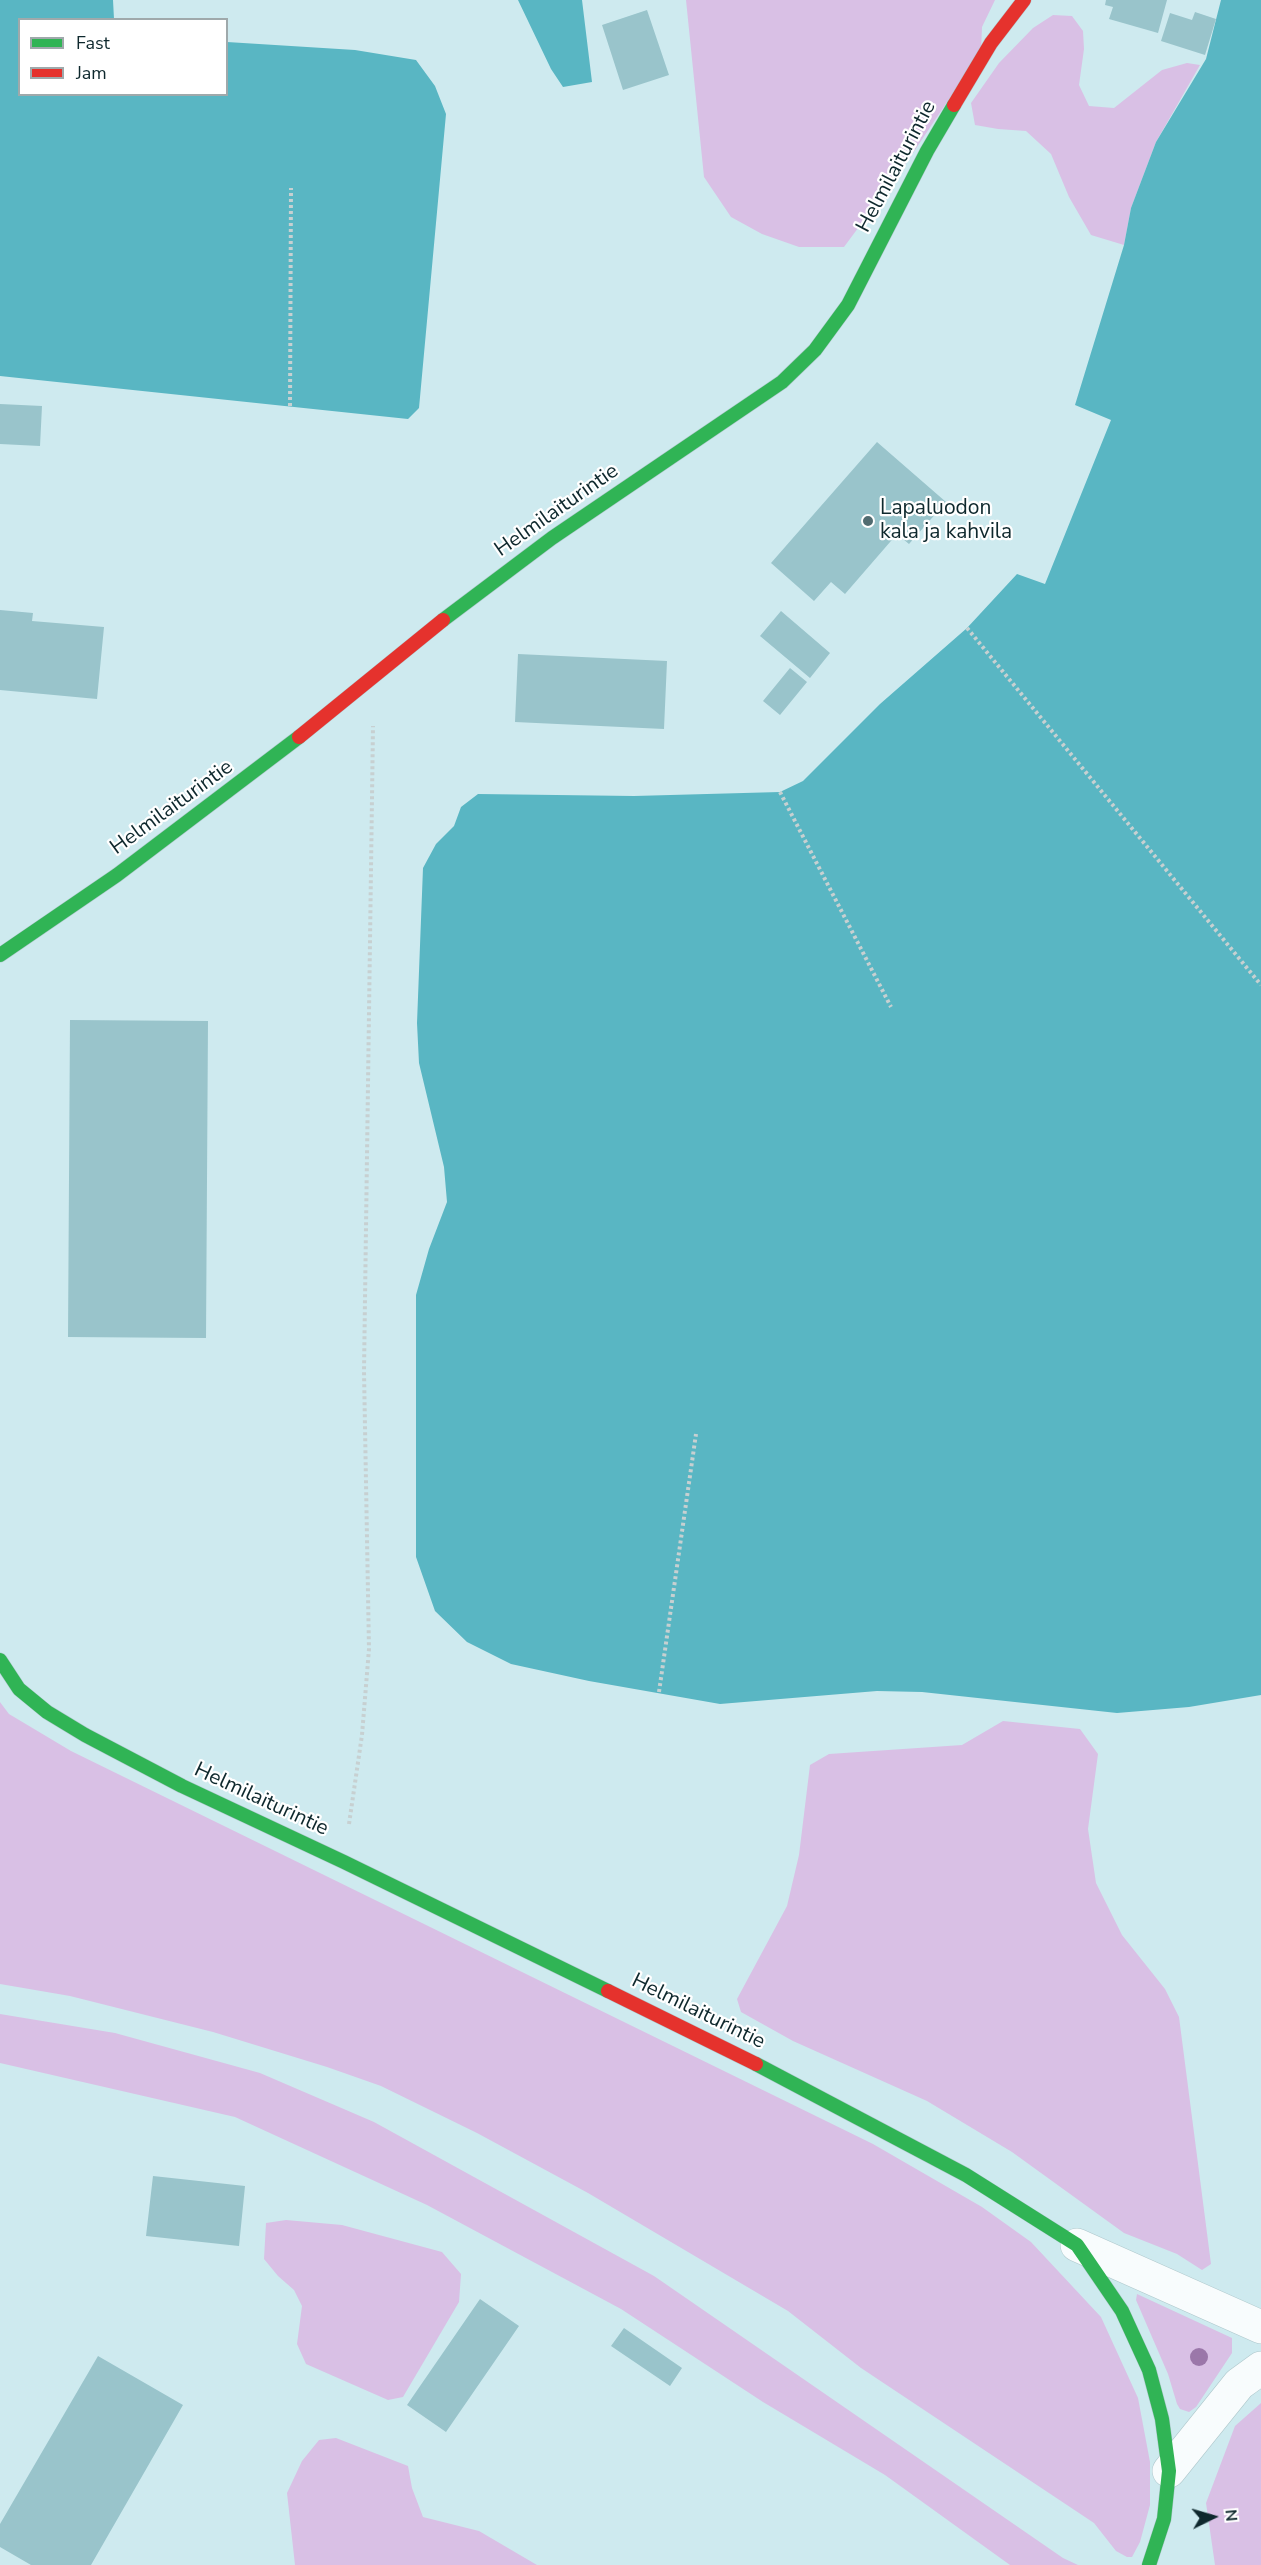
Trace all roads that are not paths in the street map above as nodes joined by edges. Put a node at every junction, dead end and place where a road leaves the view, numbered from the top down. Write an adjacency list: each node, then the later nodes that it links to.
1 (1024, 0): 2 (street, Helmilaiturintie)
2 (0, 955)
3 (0, 1660): 4 (street, Helmilaiturintie)
4 (1077, 2245): 5 (street); 7 (street, Helmilaiturintie)
5 (1261, 2327)
6 (1261, 2368): 7 (street)
7 (1169, 2471): 8 (street, Helmilaiturintie)
8 (1149, 2565)

